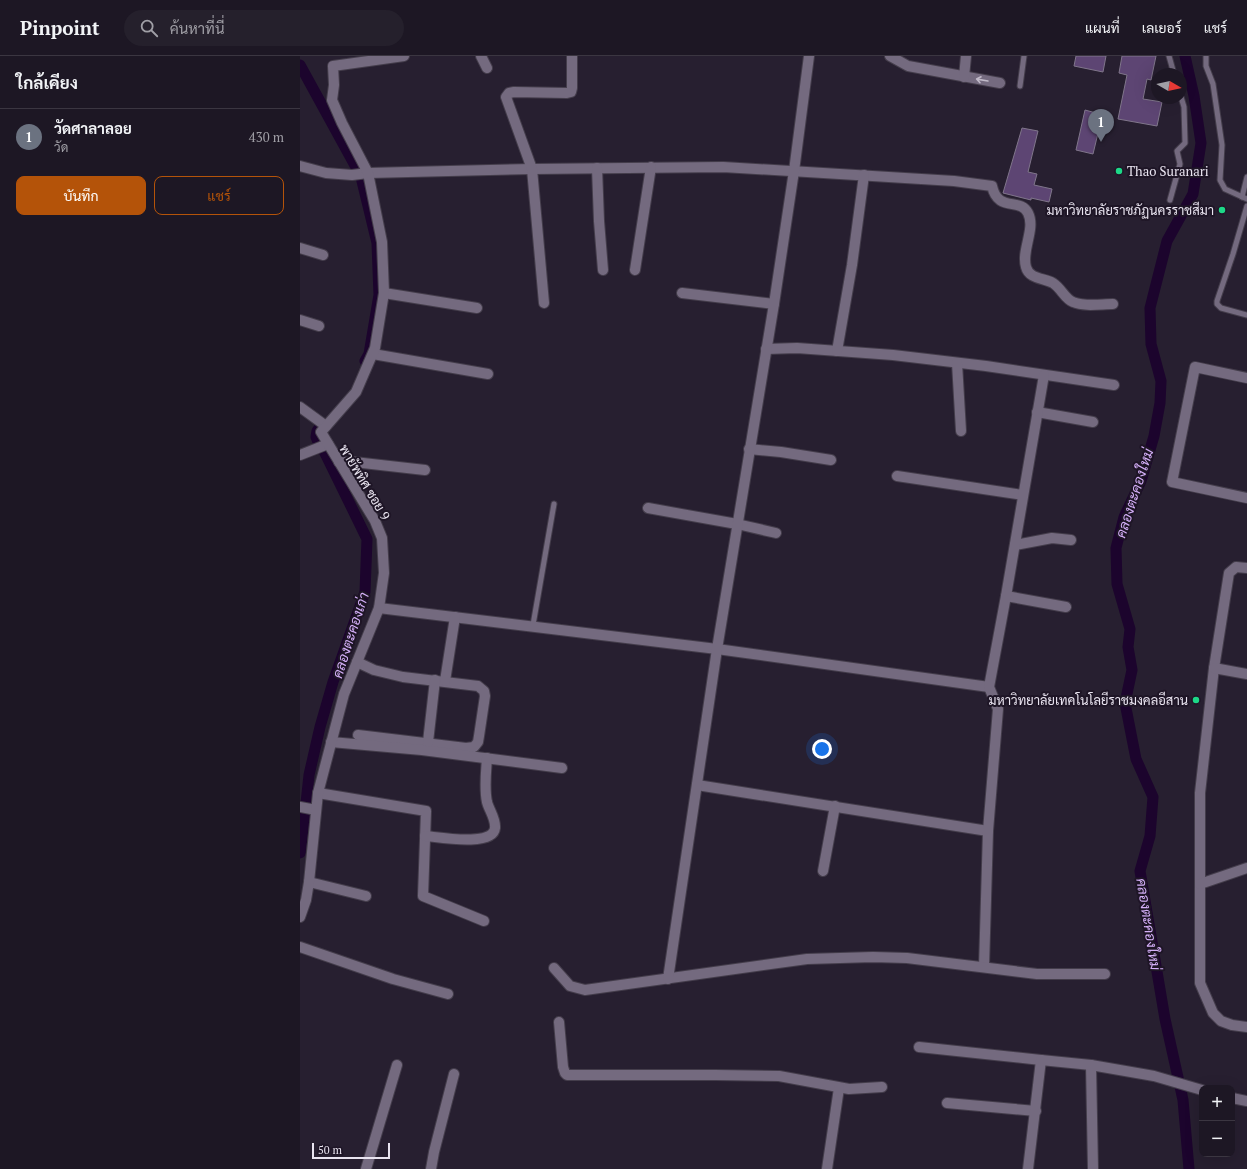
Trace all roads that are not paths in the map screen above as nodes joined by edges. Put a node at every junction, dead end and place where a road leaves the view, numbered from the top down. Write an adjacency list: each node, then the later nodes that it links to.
1 (404, 56): 21 (street)
2 (482, 56): 10 (street)
3 (572, 56): 19 (street)
4 (808, 56): 20 (street)
5 (890, 56): 12 (street)
6 (966, 56): 12 (street)
7 (1024, 56): 14 (lane)
8 (1169, 56): 11 (lane)
9 (1206, 56): 24 (lane)
10 (487, 68)
11 (1172, 68)
12 (964, 77): 13 (street, one-way to 12)
13 (1000, 83)
14 (1020, 86)
15 (1183, 104): 25 (lane)
16 (300, 166): 21 (street)
17 (651, 167): 18 (street); 20 (street); 30 (street)
18 (597, 168): 19 (street); 29 (street)
19 (532, 169): 21 (street); 33 (street)
20 (794, 170): 22 (street); 34 (street)
21 (368, 173): 31 (street)
22 (864, 175): 35 (street); 41 (street)
23 (1247, 177): 24 (lane)
24 (1244, 198)
25 (1170, 200)
26 (1247, 206): 37 (lane)
27 (300, 248): 28 (street)
28 (323, 255)
29 (603, 270)
30 (635, 270)
31 (384, 293): 36 (street); 42 (street)
32 (682, 293): 34 (street)
33 (544, 302)
34 (774, 304): 40 (street)
35 (1113, 304)
36 (477, 308)
37 (1247, 315)
38 (300, 320): 39 (street)
39 (319, 326)
40 (766, 349): 41 (street); 54 (street)
41 (837, 351): 43 (street)
42 (373, 354): 44 (street); 51 (street)
43 (957, 363): 45 (street); 52 (street)
44 (488, 374)
45 (1044, 375): 47 (street); 49 (street)
46 (1247, 378): 61 (street)
47 (1114, 385)
48 (300, 407): 51 (street, พายัพทิศ ซอย 9)
49 (1037, 412): 50 (street); 60 (street)
50 (1093, 422)
51 (323, 429): 53 (street, พายัพทิศ ซอย 9)
52 (961, 431)
53 (328, 444): 55 (street); 57 (street, พายัพทิศ ซอย 9)
54 (749, 449): 56 (street); 64 (street)
55 (300, 455)
56 (831, 460)
57 (339, 462): 58 (street); 71 (street, พายัพทิศ ซอย 9)
58 (425, 470)
59 (897, 476): 60 (street)
60 (1023, 495): 67 (street)
61 (1247, 498)
62 (554, 504): 73 (lane)
63 (648, 508): 64 (street)
64 (737, 524): 65 (street); 74 (street)
65 (776, 533)
66 (1071, 540): 67 (street)
67 (1015, 544): 69 (street)
68 (1247, 568): 76 (street)
69 (1006, 596): 70 (street); 80 (street)
70 (1066, 607)
71 (379, 608): 72 (street); 75 (street, พายัพทิศ ซอย 9)
72 (455, 617): 73 (street); 79 (street)
73 (533, 625): 74 (street)
74 (716, 652): 80 (street); 86 (street)
75 (357, 662): 78 (street); 82 (street, พายัพทิศ ซอย 9)
76 (1214, 668): 77 (street); 96 (street)
77 (1247, 674)
78 (435, 680): 79 (street); 83 (street)
79 (445, 682): 83 (street)
80 (990, 690): 91 (street)
81 (358, 735): 83 (street)
82 (331, 742): 84 (street); 87 (street, พายัพทิศ ซอย 9)
83 (428, 742)
84 (487, 758): 85 (street); 92 (street)
85 (562, 768)
86 (697, 785): 88 (street); 104 (street)
87 (318, 793): 90 (street, พายัพทิศ ซอย 9); 92 (street)
88 (835, 806): 91 (street); 94 (street)
89 (300, 807): 90 (street)
90 (316, 810): 95 (street, พายัพทิศ ซอย 9)
91 (988, 831): 101 (street)
92 (425, 836): 99 (street)
93 (1247, 868): 96 (street)
94 (823, 871)
95 (309, 882): 97 (street); 98 (street, พายัพทิศ ซอย 9)
96 (1200, 884): 107 (street)
97 (366, 896)
98 (300, 917)
99 (484, 921)
100 (300, 947): 105 (street)
101 (984, 967): 103 (street); 104 (street)
102 (554, 968): 104 (street)
103 (1105, 974)
104 (668, 979)
105 (448, 994)
106 (559, 1022): 114 (street)
107 (1247, 1027)
108 (919, 1048): 109 (street)
109 (1041, 1060): 111 (street); 119 (street)
110 (397, 1065): 120 (street)
111 (1091, 1065): 115 (street); 124 (street)
112 (454, 1074): 121 (street)
113 (882, 1087): 114 (street)
114 (839, 1088): 122 (street)
115 (1199, 1089)
116 (1235, 1099): 117 (street)
117 (1247, 1101)
118 (947, 1103): 119 (street)
119 (1036, 1111): 123 (street)
120 (366, 1169)
121 (431, 1169)
122 (827, 1169)
123 (1028, 1169)
124 (1093, 1169)

